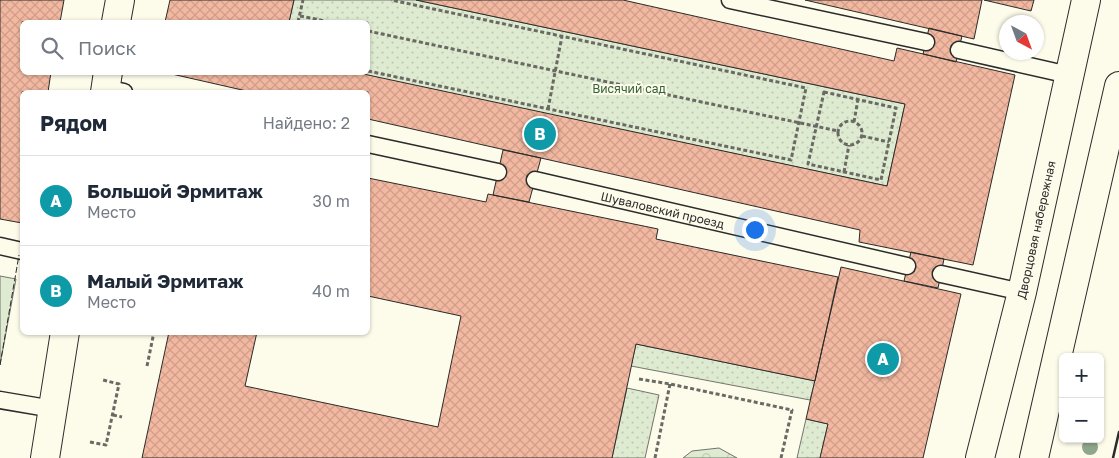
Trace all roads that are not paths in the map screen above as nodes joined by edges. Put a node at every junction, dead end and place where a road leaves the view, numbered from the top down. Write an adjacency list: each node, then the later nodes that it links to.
1 (120, 0): 4 (main road)
2 (730, 0): 5 (lane)
3 (1086, 0): 7 (main road, Дворцовая набережная)
4 (116, 20)
5 (926, 42)
6 (958, 50): 7 (lane)
7 (1069, 75): 16 (main road, Дворцовая набережная)
8 (1119, 86): 22 (main road)
9 (370, 144): 10 (lane)
10 (498, 172)
11 (535, 180): 14 (lane, Шуваловский проезд)
12 (0, 246): 13 (lane)
13 (20, 251)
14 (907, 266)
15 (941, 274): 16 (lane)
16 (1022, 292): 21 (main road, Дворцовая набережная)
17 (65, 335): 19 (main road)
18 (0, 400): 19 (lane)
19 (53, 409): 20 (main road)
20 (45, 458)
21 (980, 458)
22 (1034, 458)

